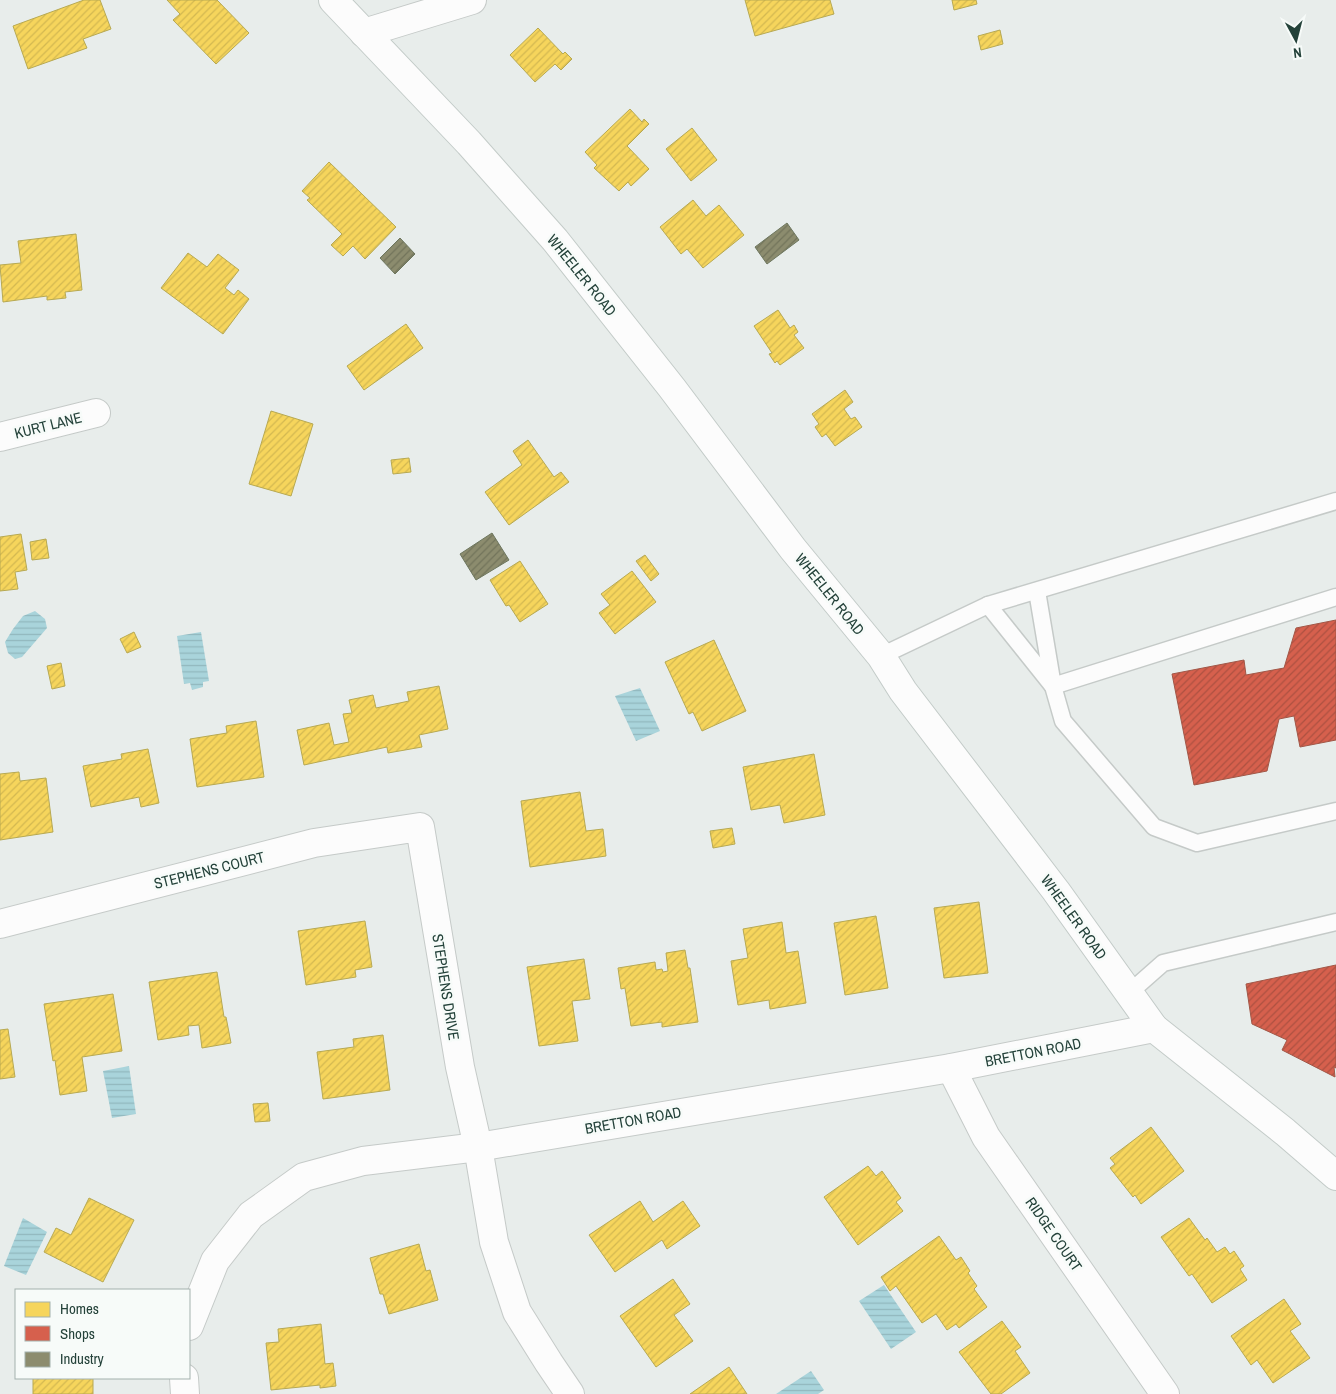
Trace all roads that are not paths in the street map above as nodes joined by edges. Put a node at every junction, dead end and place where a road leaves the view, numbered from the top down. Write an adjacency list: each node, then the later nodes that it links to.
1 (332, 0): 3 (street, WHEELER ROAD)
2 (472, 0): 3 (street)
3 (364, 33): 10 (street, WHEELER ROAD)
4 (96, 413): 5 (street, KURT LANE)
5 (0, 437)
6 (1336, 501): 7 (lane)
7 (1037, 592): 9 (lane); 11 (lane)
8 (1336, 597): 11 (lane)
9 (988, 605): 10 (lane); 11 (lane)
10 (881, 656): 16 (street, WHEELER ROAD)
11 (1053, 686): 12 (lane)
12 (1336, 811)
13 (420, 827): 15 (street, STEPHENS COURT); 19 (street, STEPHENS DRIVE)
14 (1336, 922): 16 (lane)
15 (0, 924)
16 (1129, 993): 17 (street, WHEELER ROAD)
17 (1154, 1028): 18 (street, BRETTON ROAD); 20 (street, WHEELER ROAD)
18 (951, 1068): 19 (street, BRETTON ROAD); 25 (street, RIDGE COURT)
19 (478, 1146): 21 (street, BRETTON ROAD); 24 (street, STEPHENS DRIVE)
20 (1336, 1176)
21 (190, 1321)
22 (184, 1379): 23 (street)
23 (184, 1394)
24 (570, 1394)
25 (1165, 1394)

